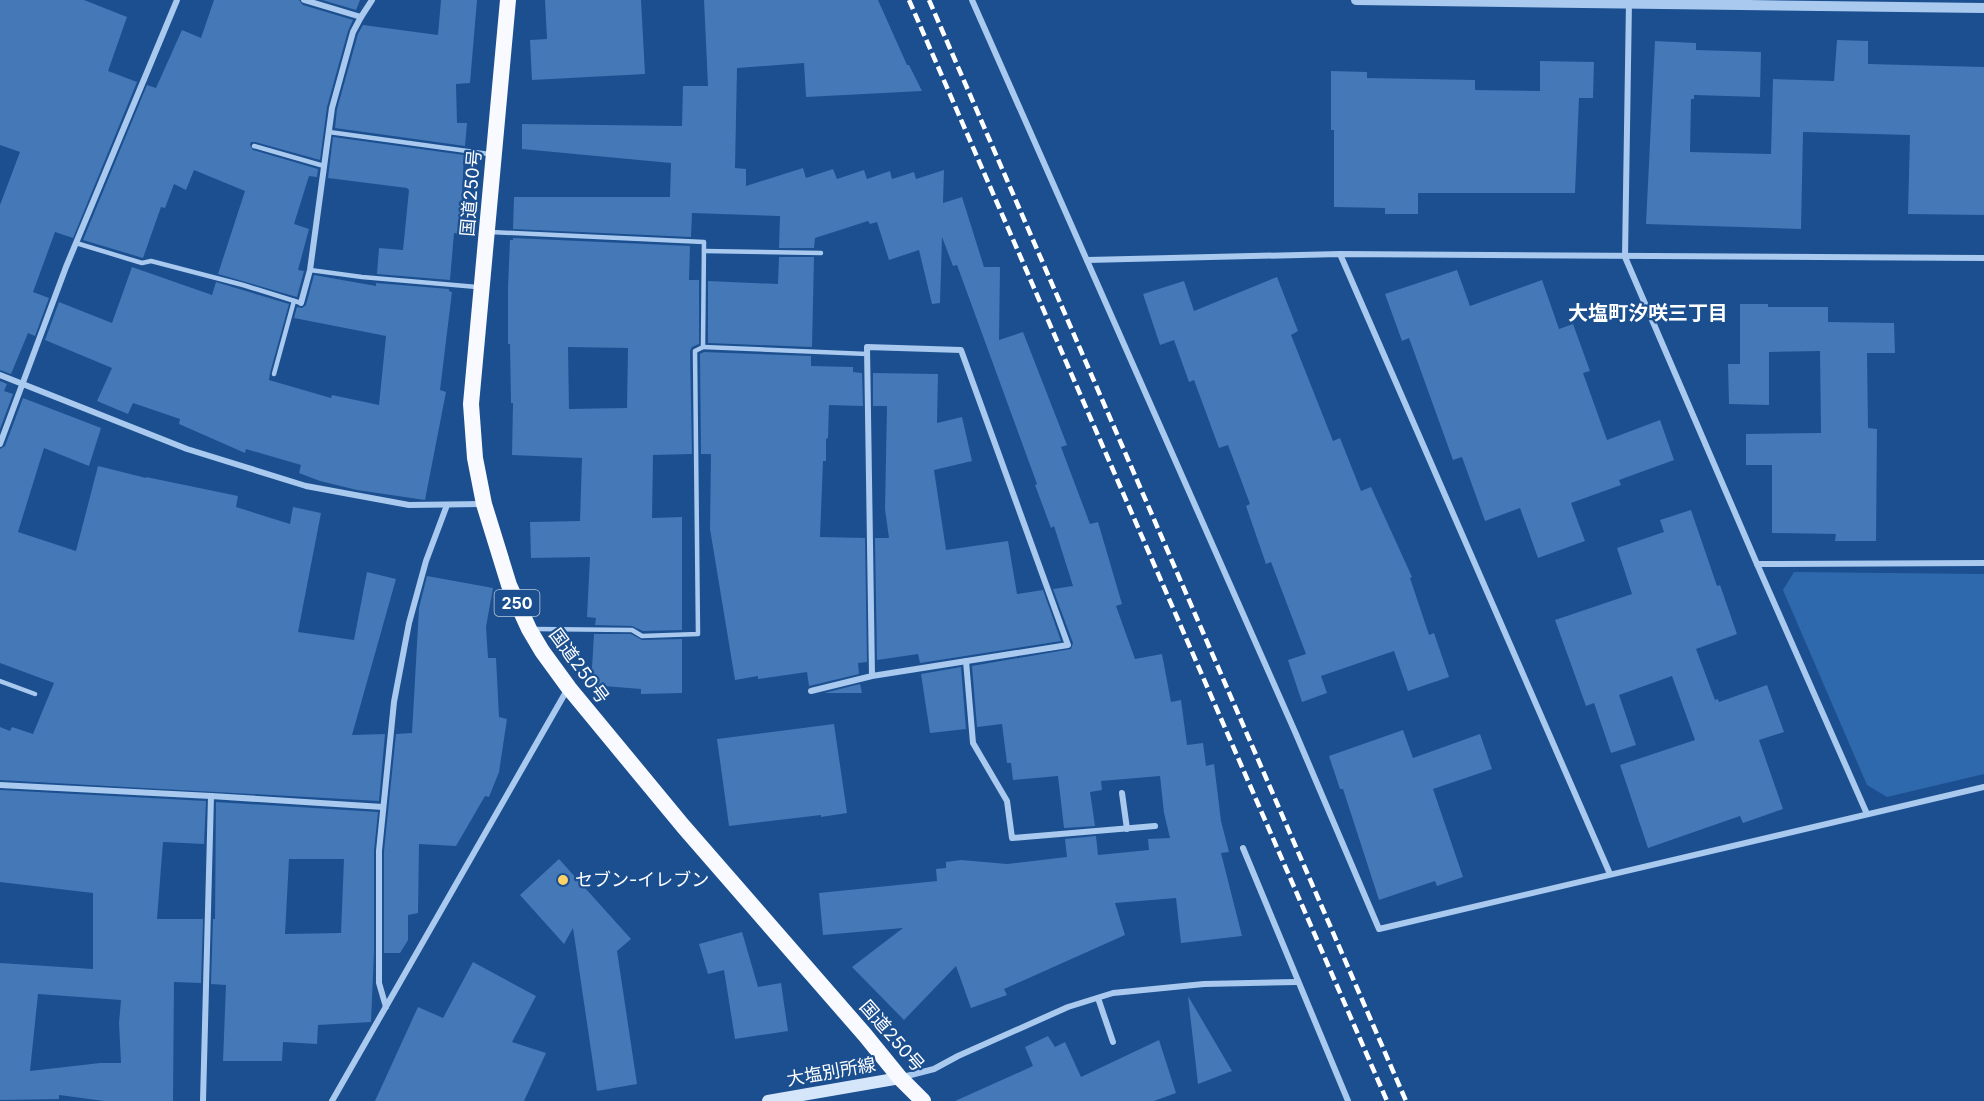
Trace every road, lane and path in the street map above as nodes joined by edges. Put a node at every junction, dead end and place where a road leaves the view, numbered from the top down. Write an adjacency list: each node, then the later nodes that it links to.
1 (177, 0): 16 (street)
2 (304, 0): 10 (street)
3 (372, 0): 10 (street)
4 (508, 0): 13 (highway, 国道250号 / 250)
5 (972, 0): 22 (street)
6 (1356, 0): 7 (street)
7 (1629, 2): 8 (street); 20 (street)
8 (1865, 3): 9 (street)
9 (1984, 8)
10 (361, 17): 11 (street)
11 (328, 132): 13 (lane); 14 (street)
12 (254, 146): 14 (lane)
13 (494, 155): 15 (highway, 国道250号 / 250)
14 (324, 166): 23 (street)
15 (486, 232): 17 (lane); 24 (highway, 国道250号 / 250)
16 (76, 243): 25 (lane); 30 (street)
17 (704, 251): 18 (lane); 26 (lane)
18 (820, 253)
19 (1340, 254): 20 (street); 22 (street); 52 (street)
20 (1625, 257): 21 (street); 35 (street)
21 (1984, 258)
22 (1087, 260): 52 (street)
23 (310, 270): 24 (lane); 25 (street)
24 (482, 288): 32 (highway, 国道250号 / 250)
25 (297, 302): 28 (lane)
26 (702, 347): 27 (lane); 36 (lane)
27 (867, 354): 37 (street); 38 (street)
28 (274, 374)
29 (0, 375): 30 (street)
30 (22, 385): 31 (street); 33 (street)
31 (0, 444)
32 (483, 504): 33 (street); 36 (highway, 国道250号 / 250)
33 (447, 505): 47 (street)
34 (1984, 563): 35 (street)
35 (1757, 564): 48 (street)
36 (529, 628): 40 (highway, 国道250号 / 250)
37 (966, 661): 38 (street); 50 (street)
38 (872, 676): 41 (street)
39 (0, 681): 42 (lane)
40 (568, 688): 55 (street); 57 (highway, 国道250号 / 250)
41 (811, 691)
42 (35, 694)
43 (0, 785): 46 (street)
44 (1984, 788): 48 (street)
45 (1122, 793): 50 (street)
46 (211, 796): 47 (street); 58 (street)
47 (384, 807): 55 (street)
48 (1867, 814): 52 (street)
49 (1155, 826): 50 (street)
50 (1127, 829)
51 (1243, 848): 53 (street)
52 (1610, 874)
53 (1297, 982): 54 (street); 62 (street)
54 (1098, 998): 56 (street); 57 (street)
55 (386, 1007): 59 (street)
56 (1113, 1042)
57 (900, 1078): 60 (main road, 大塩別所線); 61 (highway, 国道250号 / 250)
58 (203, 1101)
59 (332, 1101)
60 (768, 1101)
61 (923, 1101)
62 (1348, 1101)

